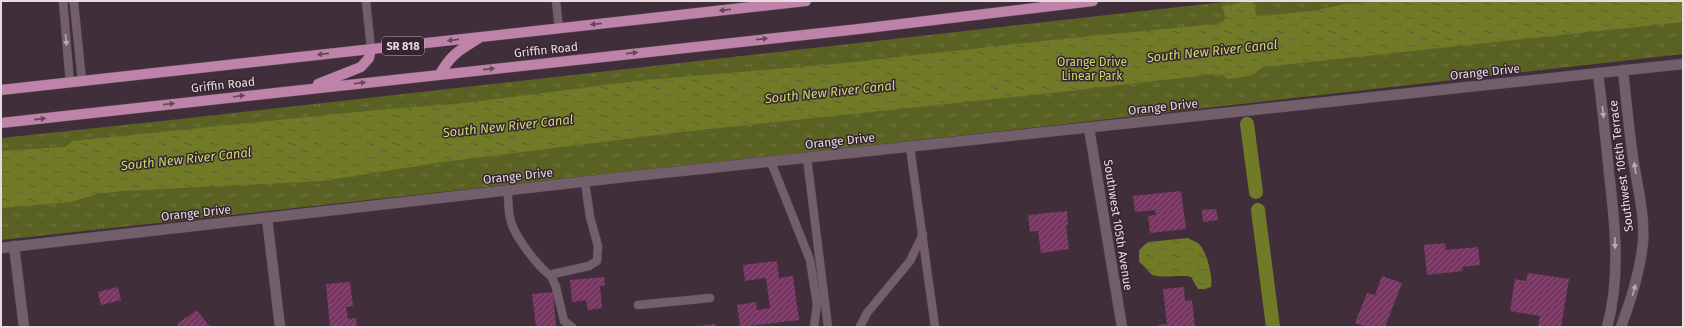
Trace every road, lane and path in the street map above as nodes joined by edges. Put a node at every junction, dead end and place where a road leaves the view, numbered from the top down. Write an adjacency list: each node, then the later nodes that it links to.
1 (63, 1): 15 (lane, one-way to 15)
2 (73, 1): 14 (lane)
3 (366, 1): 9 (lane)
4 (556, 1): 7 (lane)
5 (806, 1): 7 (main road, Griffin Road / SR 818, one-way to 7)
6 (1093, 1): 13 (main road, Griffin Road, one-way to 6)
7 (559, 28): 8 (main road, Griffin Road / SR 818)
8 (481, 37): 9 (main road, Griffin Road / SR 818, one-way to 9); 13 (main road)
9 (371, 49): 14 (main road, Griffin Road / SR 818, one-way to 14); 16 (main road)
10 (1683, 64): 11 (street, Orange Drive)
11 (1623, 70): 12 (street, Orange Drive); 41 (street, Southwest 106th Terrace, one-way to 11)
12 (1598, 73): 19 (street, Orange Drive); 40 (street, Southwest 106th Terrace, one-way to 40)
13 (440, 74): 16 (main road, Griffin Road, one-way to 13)
14 (82, 81): 15 (main road, Griffin Road / SR 818)
15 (70, 82): 17 (main road, Griffin Road / SR 818)
16 (307, 88): 18 (main road, Griffin Road, one-way to 16)
17 (1, 90)
18 (1, 123)
19 (1089, 128): 20 (street, Orange Drive); 39 (street, Southwest 105th Avenue)
20 (910, 147): 21 (street, Orange Drive); 26 (lane)
21 (807, 158): 22 (street, Orange Drive); 36 (lane)
22 (771, 162): 23 (street, Orange Drive); 35 (lane)
23 (585, 182): 24 (street, Orange Drive); 29 (lane)
24 (508, 190): 25 (street, Orange Drive); 29 (lane)
25 (267, 218): 27 (street, Orange Drive); 33 (street)
26 (923, 234): 37 (lane); 38 (lane)
27 (14, 246): 28 (street, Orange Drive); 32 (street)
28 (1, 248)
29 (551, 276): 34 (lane)
30 (710, 298): 31 (lane)
31 (638, 305)
32 (24, 327)
33 (280, 327)
34 (572, 327)
35 (814, 327)
36 (828, 327)
37 (860, 327)
38 (935, 327)
39 (1122, 327)
40 (1607, 327)
41 (1621, 327)

